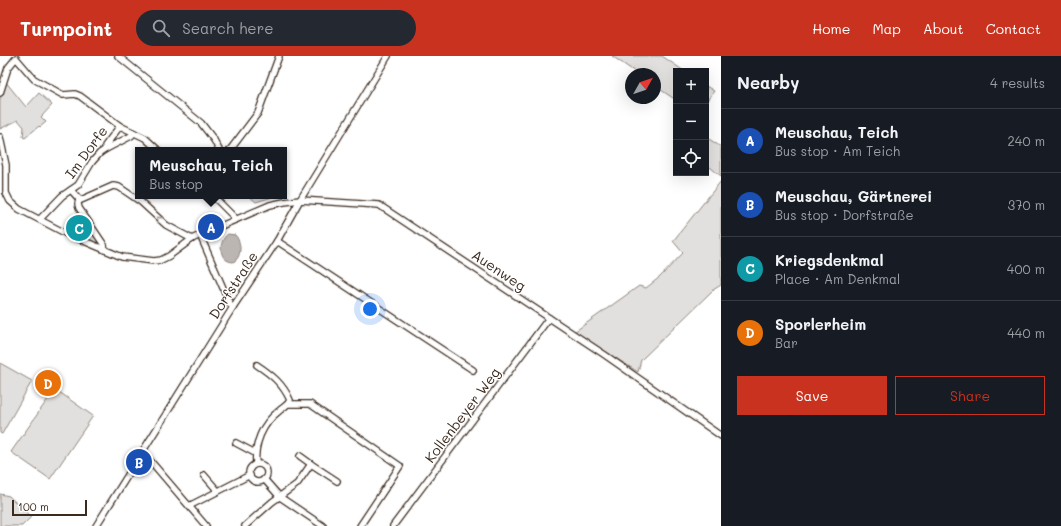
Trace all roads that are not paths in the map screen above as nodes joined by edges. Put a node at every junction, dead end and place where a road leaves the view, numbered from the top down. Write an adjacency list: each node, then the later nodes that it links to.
1 (118, 56): 9 (street)
2 (279, 56): 10 (street)
3 (388, 56): 17 (street, Dorfstraße)
4 (0, 94): 5 (street)
5 (120, 126): 6 (street); 11 (street, Im Dorfe)
6 (134, 133): 8 (street); 11 (street)
7 (0, 137): 18 (street, Auenweg)
8 (155, 147)
9 (218, 147)
10 (232, 147)
11 (106, 149): 12 (street, Im Dorfe)
12 (71, 190): 14 (street, Im Dorfe); 18 (street, Im Dorfe)
13 (135, 198): 14 (street, Im Dorfe, one-way to 14)
14 (79, 199): 23 (street)
15 (137, 199): 21 (street, Im Dorfe, one-way to 15)
16 (216, 199): 19 (street)
17 (300, 200): 19 (street, Auenweg); 22 (street, Dorfstraße); 25 (street, Auenweg)
18 (40, 219): 23 (street, Auenweg)
19 (236, 219): 20 (street, Auenweg)
20 (200, 235): 21 (street, Auenweg); 24 (street)
21 (192, 239): 23 (street, Auenweg)
22 (277, 241): 24 (street, Dorfstraße); 27 (street)
23 (105, 250)
24 (233, 307): 31 (street, Dorfstraße)
25 (550, 318): 29 (street, Auenweg); 48 (street, Kollenbeyer Weg)
26 (257, 365): 28 (street)
27 (473, 370)
28 (289, 404): 32 (street); 47 (street)
29 (721, 436)
30 (236, 442): 32 (street)
31 (142, 451): 42 (street); 43 (street, Dorfstraße)
32 (255, 453): 34 (street)
33 (300, 456): 35 (street)
34 (256, 464): 37 (street); 38 (street)
35 (311, 464): 39 (street); 41 (street)
36 (204, 475): 40 (street)
37 (250, 475): 38 (street); 40 (street)
38 (264, 479): 41 (street)
39 (337, 482)
40 (217, 490): 42 (street)
41 (280, 497): 45 (street); 46 (street)
42 (189, 506): 44 (street)
43 (96, 526)
44 (206, 526)
45 (245, 526)
46 (324, 526)
47 (360, 526)
48 (393, 526)

